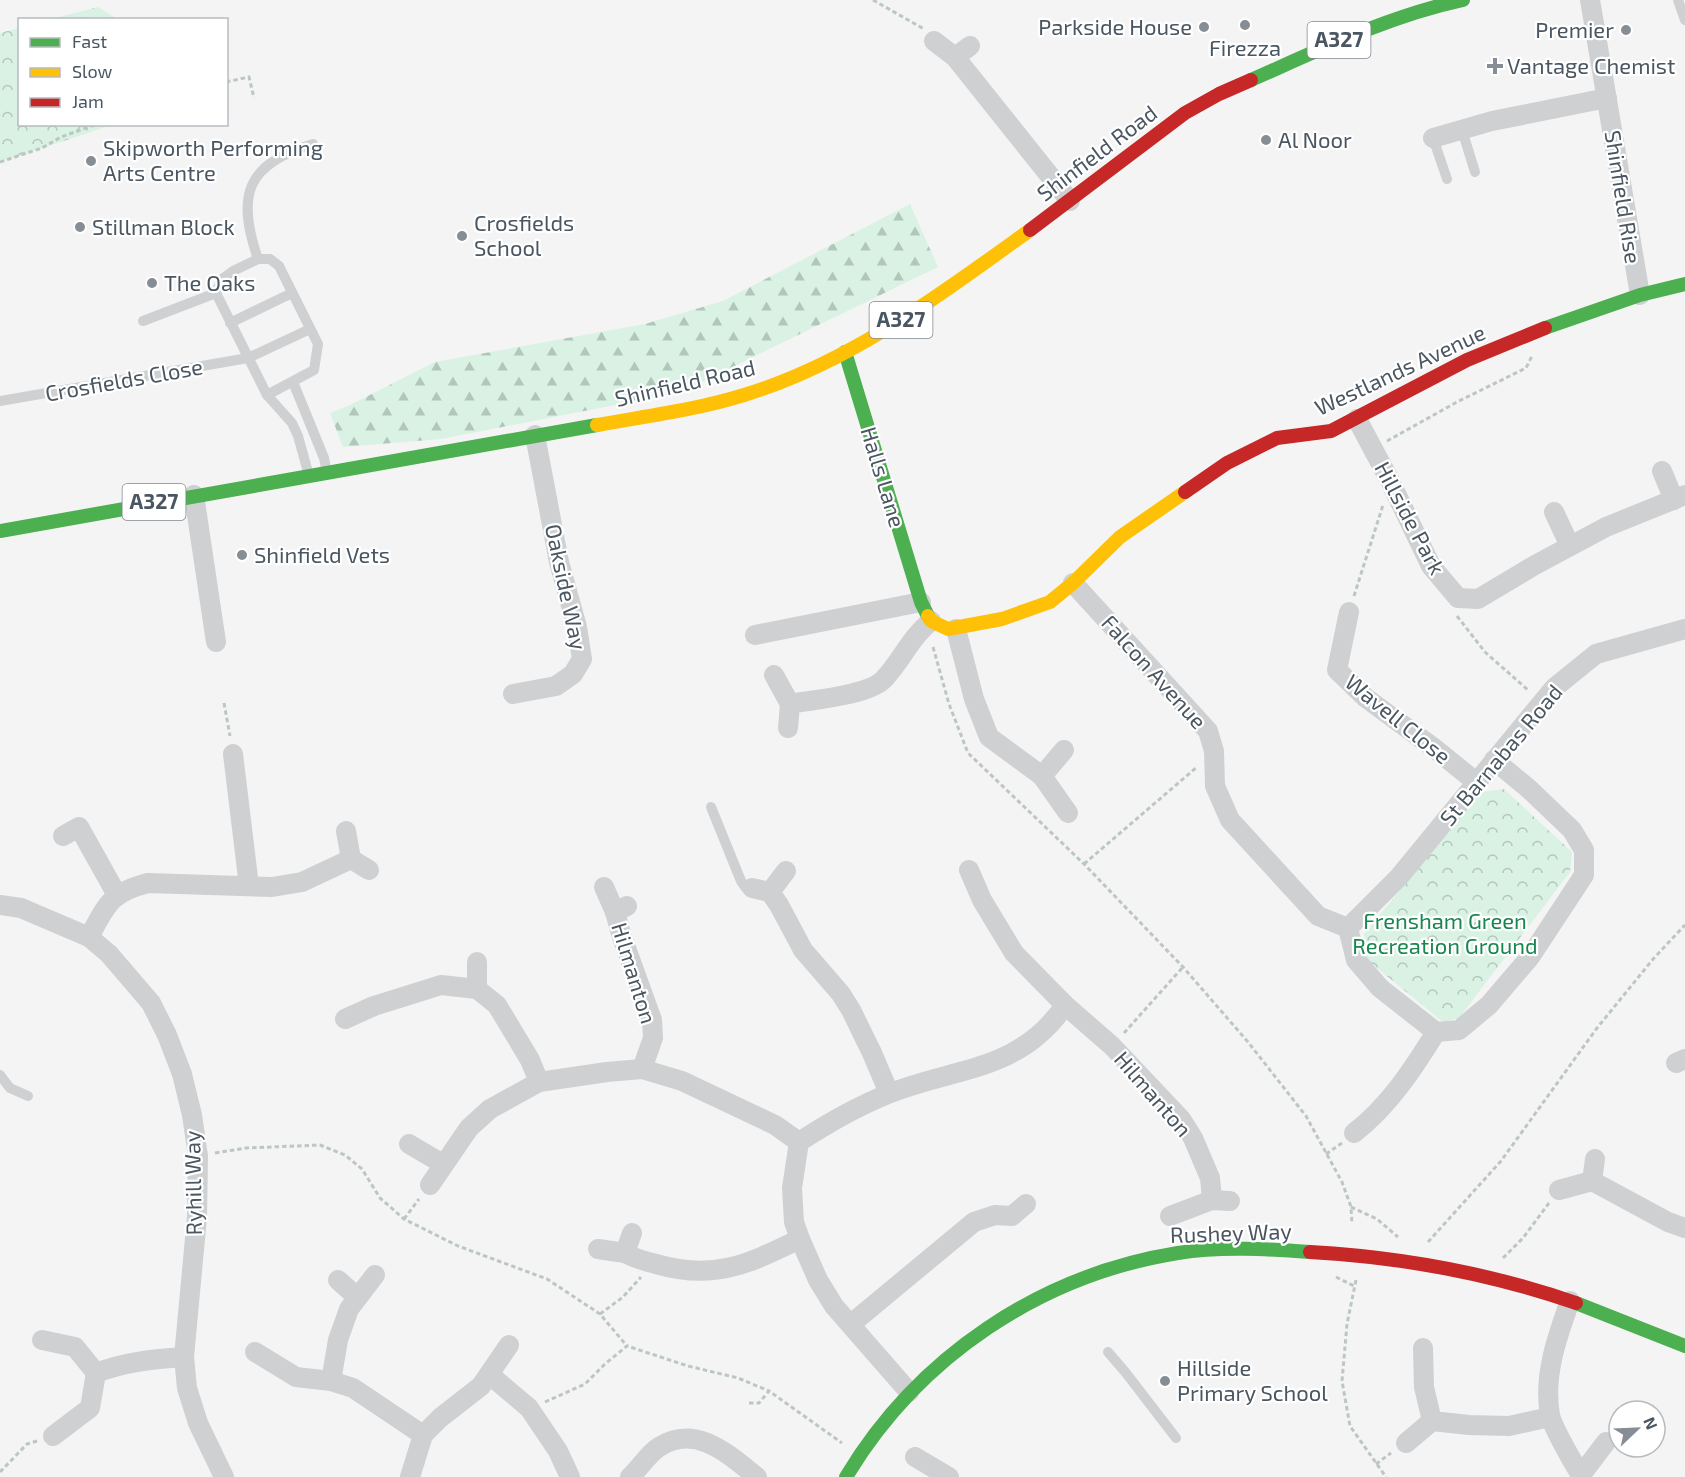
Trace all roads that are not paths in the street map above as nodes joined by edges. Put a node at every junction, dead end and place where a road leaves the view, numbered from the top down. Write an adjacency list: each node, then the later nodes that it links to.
1 (1463, 0): 12 (street, Shinfield Road / A327)
2 (1590, 0): 6 (street, Shinfield Rise)
3 (1678, 0): 4 (lane)
4 (1685, 20)
5 (934, 41): 12 (street)
6 (1607, 98): 7 (street, Shinfield Rise); 17 (street, Shinfield Rise)
7 (1462, 130): 8 (street, Shinfield Rise); 10 (lane)
8 (1433, 138): 11 (lane)
9 (313, 144): 13 (lane)
10 (1474, 172)
11 (1447, 179)
12 (1070, 201): 21 (street, Shinfield Road / A327)
13 (258, 259): 15 (lane); 16 (lane)
14 (1685, 284): 17 (street, Westlands Avenue)
15 (216, 293): 18 (lane); 19 (lane)
16 (292, 293): 19 (lane); 20 (lane)
17 (1640, 295): 26 (street, Westlands Avenue)
18 (143, 321)
19 (230, 323): 22 (lane)
20 (310, 329): 22 (lane, Crosfields Close); 23 (lane)
21 (845, 352): 27 (street, Shinfield Road / A327); 37 (street, Halls Lane)
22 (248, 358): 24 (lane); 25 (lane, Crosfields Close)
23 (293, 382): 24 (lane); 29 (lane)
24 (267, 395): 30 (lane)
25 (0, 401)
26 (1357, 419): 35 (street, Hillside Park); 36 (street, Westlands Avenue)
27 (535, 435): 29 (street, Shinfield Road / A327); 45 (street, Oakside Way)
28 (1662, 471): 32 (street, Hillside Park)
29 (326, 472): 30 (street, Shinfield Road / A327)
30 (308, 475): 31 (street, Shinfield Road / A327)
31 (194, 495): 34 (street, Shinfield Road / A327); 43 (street)
32 (1679, 498): 35 (street, Hillside Park)
33 (1554, 512): 35 (street)
34 (0, 531)
35 (1570, 546)
36 (1073, 583): 40 (street, Westlands Avenue); 66 (street, Falcon Avenue)
37 (921, 602): 39 (street, Halls Lane); 42 (street)
38 (1349, 612): 52 (street, Wavell Close)
39 (931, 621): 40 (street); 46 (street)
40 (956, 629): 51 (street)
41 (1685, 629): 50 (street, St Barnabas Road)
42 (754, 635)
43 (216, 642)
44 (774, 675): 46 (street)
45 (513, 693)
46 (790, 704): 47 (street)
47 (788, 728)
48 (1064, 750): 51 (street)
49 (233, 754): 61 (street)
50 (1494, 760): 52 (street, St Barnabas Road); 72 (street)
51 (1042, 776): 54 (street)
52 (1476, 782): 66 (street, St Barnabas Road)
53 (711, 807): 63 (lane)
54 (1068, 813)
55 (346, 831): 57 (street)
56 (63, 836): 64 (street)
57 (351, 859): 58 (street); 61 (street)
58 (369, 870)
59 (969, 870): 70 (street, Hilmanton)
60 (786, 871): 63 (street)
61 (249, 886): 64 (street)
62 (604, 887): 73 (street, Hilmanton)
63 (761, 890): 76 (street)
64 (117, 895): 67 (street)
65 (0, 905): 67 (street, Ryhill Way)
66 (1348, 928): 72 (street)
67 (88, 937): 104 (street, Ryhill Way)
68 (477, 962): 69 (street)
69 (477, 989): 71 (street); 75 (street)
70 (1065, 1005): 76 (street); 86 (street, Hilmanton)
71 (345, 1019)
72 (1437, 1032): 78 (street)
73 (642, 1069): 75 (street); 79 (street)
74 (0, 1075): 77 (lane)
75 (539, 1082): 82 (street)
76 (889, 1093): 79 (street)
77 (28, 1096)
78 (1354, 1133)
79 (799, 1142): 90 (street)
80 (409, 1144): 82 (street)
81 (1595, 1159): 83 (street)
82 (443, 1164): 84 (street)
83 (1592, 1181): 85 (street); 88 (street)
84 (430, 1185)
85 (1559, 1190)
86 (1170, 1216)
87 (1018, 1218): 97 (street)
88 (1685, 1228)
89 (632, 1233): 92 (street)
90 (800, 1239): 92 (street); 97 (street)
91 (598, 1249): 92 (street)
92 (626, 1253)
93 (375, 1275): 95 (street)
94 (338, 1280): 95 (street)
95 (357, 1297): 107 (street)
96 (1570, 1301): 100 (street, Rushey Way); 108 (street, Rushey Way); 109 (street)
97 (851, 1324): 108 (street)
98 (42, 1340): 105 (street)
99 (509, 1345): 106 (street)
100 (1685, 1346)
101 (1423, 1348): 110 (street)
102 (255, 1352): 107 (street)
103 (1107, 1352): 113 (lane)
104 (184, 1357): 105 (street); 118 (street, Ryhill Way)
105 (96, 1373): 112 (street)
106 (490, 1375): 111 (street); 120 (street)
107 (331, 1381): 111 (street)
108 (909, 1392): 123 (street, Rushey Way)
109 (1550, 1417): 110 (street); 117 (street)
110 (1432, 1422): 115 (street)
111 (423, 1435): 119 (street)
112 (53, 1436)
113 (1176, 1438)
114 (1606, 1442): 117 (street)
115 (1406, 1443)
116 (915, 1457): 124 (street)
117 (1582, 1476)
118 (224, 1477)
119 (410, 1477)
120 (570, 1477)
121 (630, 1477): 122 (street)
122 (757, 1477)
123 (846, 1477)
124 (949, 1477)

